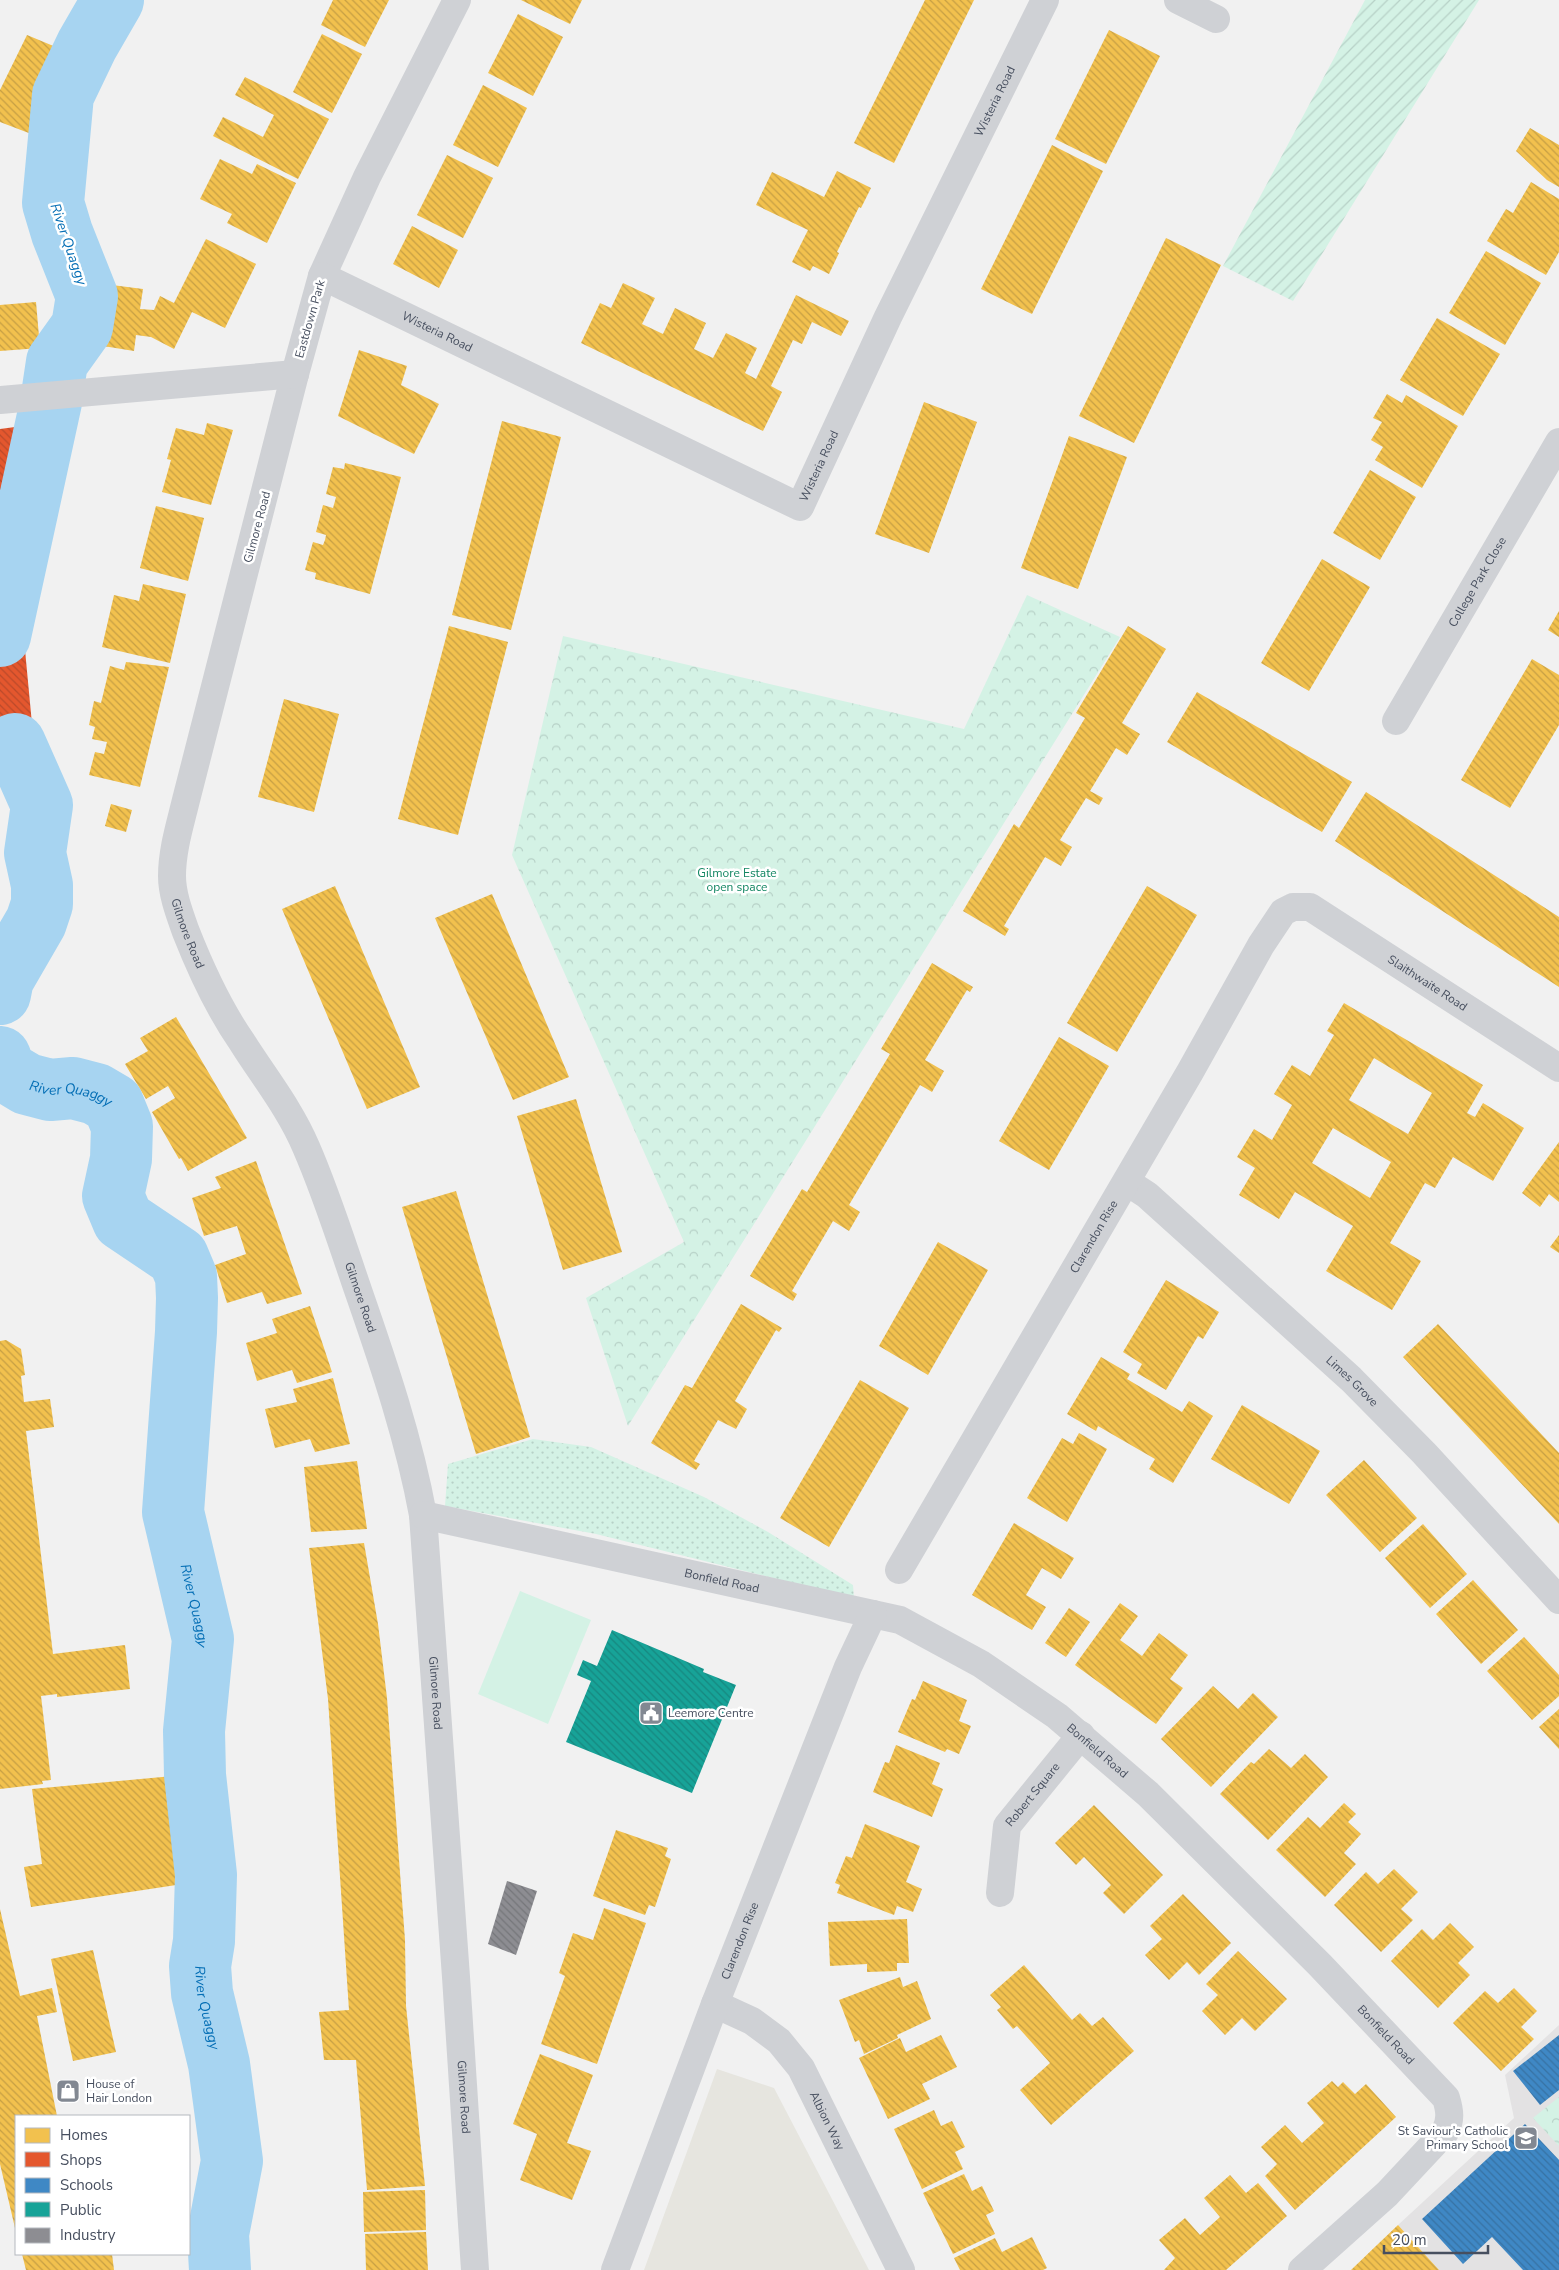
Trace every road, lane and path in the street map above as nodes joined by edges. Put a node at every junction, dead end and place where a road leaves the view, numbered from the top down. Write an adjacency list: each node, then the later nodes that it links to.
1 (457, 0): 5 (street, Eastdown Park)
2 (1045, 0): 5 (street, Wisteria Road)
3 (1178, 0): 4 (street)
4 (1216, 19)
5 (322, 276): 6 (street, Eastdown Park)
6 (295, 374): 7 (street, Eastdown Park); 13 (street, Gilmore Road)
7 (8, 400)
8 (1559, 442): 9 (street, College Park Close)
9 (1396, 721)
10 (1293, 907): 11 (street, Slaithwaite Road); 12 (street, Clarendon Rise)
11 (1559, 1068)
12 (1127, 1182): 14 (street, Clarendon Rise); 15 (street, Limes Grove)
13 (423, 1515): 16 (street, Bonfield Road); 20 (street, Gilmore Road)
14 (899, 1570)
15 (1559, 1600)
16 (873, 1614): 17 (street, Bonfield Road); 19 (street, Clarendon Rise)
17 (1081, 1735): 18 (street, Robert Square); 23 (street, Bonfield Road)
18 (1000, 1893)
19 (715, 2004): 21 (street, Clarendon Rise); 22 (street, Albion Way)
20 (474, 2270)
21 (615, 2270)
22 (901, 2270)
23 (1302, 2270)

